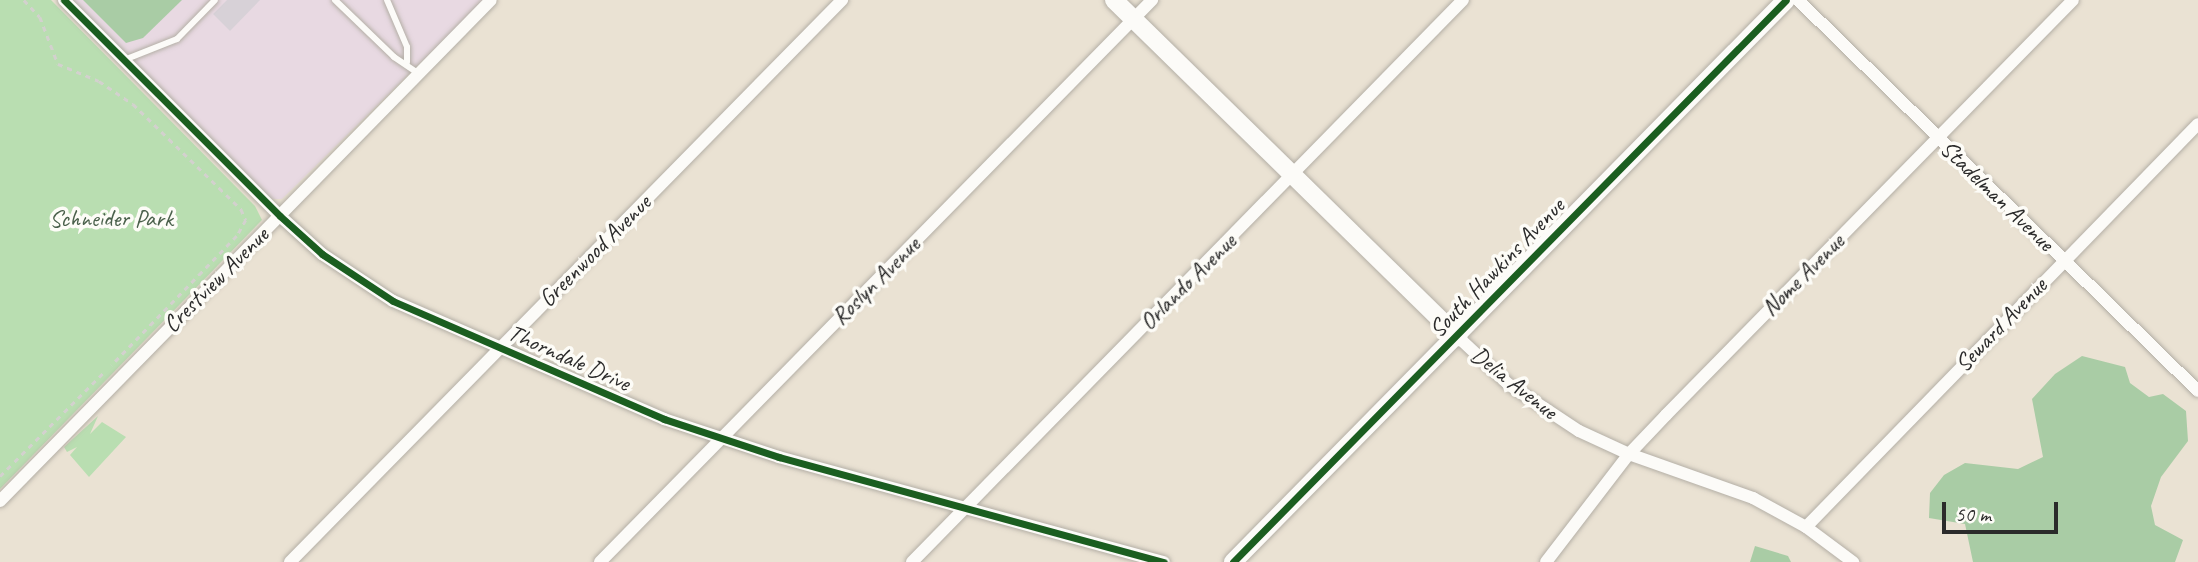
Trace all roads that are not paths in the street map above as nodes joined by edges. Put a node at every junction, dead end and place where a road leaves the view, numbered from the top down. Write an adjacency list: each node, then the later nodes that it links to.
1 (64, 0): 14 (street, Thorndale Drive)
2 (215, 0): 14 (lane)
3 (335, 0): 15 (lane)
4 (387, 0): 15 (lane)
5 (491, 0): 16 (street, Crestview Avenue)
6 (842, 0): 23 (street, Greenwood Avenue)
7 (1114, 0): 13 (main road, Delia Avenue)
8 (1152, 0): 13 (street, Roslyn Avenue)
9 (1463, 0): 19 (street, Orlando Avenue)
10 (1786, 0): 22 (main road, South Hawkins Avenue)
11 (1798, 0): 18 (street, Stadelman Avenue)
12 (2073, 0): 18 (street, Nome Avenue)
13 (1133, 19): 19 (main road, Delia Avenue); 25 (street, Roslyn Avenue)
14 (124, 60): 20 (street, Thorndale Drive)
15 (407, 62): 16 (lane)
16 (419, 74): 20 (street, Crestview Avenue)
17 (2198, 124): 21 (street, Seward Avenue)
18 (1936, 137): 21 (street, Stadelman Avenue); 26 (street, Nome Avenue)
19 (1292, 174): 22 (main road, Delia Avenue); 28 (street, Orlando Avenue)
20 (280, 216): 23 (street, Thorndale Drive); 27 (street, Crestview Avenue)
21 (2064, 261): 24 (street, Stadelman Avenue); 29 (street, Seward Avenue)
22 (1458, 337): 26 (street, Delia Avenue); 34 (main road, South Hawkins Avenue)
23 (499, 349): 25 (street, Thorndale Drive); 30 (street, Greenwood Avenue)
24 (2198, 391)
25 (726, 437): 28 (street, Thorndale Drive); 31 (street, Roslyn Avenue)
26 (1629, 454): 29 (street, Delia Avenue); 35 (street, Nome Avenue)
27 (0, 500)
28 (963, 508): 32 (street, Orlando Avenue); 33 (street, Thorndale Drive)
29 (1806, 527): 36 (street, Delia Avenue)
30 (290, 562)
31 (600, 562)
32 (912, 562)
33 (1164, 562)
34 (1233, 562)
35 (1546, 562)
36 (1853, 562)

